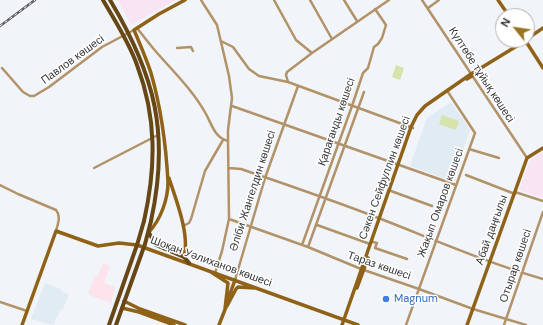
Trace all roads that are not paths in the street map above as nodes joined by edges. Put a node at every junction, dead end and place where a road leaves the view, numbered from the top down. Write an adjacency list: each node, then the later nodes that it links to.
1 (103, 0): 67 (main road, bridge)
2 (110, 0): 64 (main road, bridge)
3 (186, 0): 14 (street)
4 (202, 0): 16 (street)
5 (274, 0): 21 (street)
6 (310, 0): 15 (street)
7 (344, 0): 13 (street)
8 (390, 0): 12 (street)
9 (422, 0): 11 (street, Күлтөбе тұйық көшесі)
10 (439, 0): 11 (street)
11 (428, 8): 24 (street, Күлтөбе тұйық көшесі)
12 (375, 9): 13 (street); 30 (street, Қарағанды көшесі)
13 (357, 21): 15 (street)
14 (136, 29): 22 (street, Павлов көшесі); 34 (street); 35 (street)
15 (332, 39): 21 (street)
16 (221, 41): 25 (street); 29 (street)
17 (176, 48): 20 (street)
18 (513, 48): 24 (street, Сәкен Сейфуллин көшесі)
19 (531, 48): 23 (street)
20 (193, 51)
21 (312, 53): 25 (street)
22 (2, 68)
23 (543, 68)
24 (471, 75): 28 (street, Сәкен Сейфуллин көшесі); 33 (street, Сәкен Сейфуллин көшесі); 42 (street, Күлтөбе тұйық көшесі)
25 (288, 82): 26 (street)
26 (298, 86): 30 (street); 32 (street, Әліби Жангелдин көшесі)
27 (364, 92): 31 (street, Қарағанды көшесі)
28 (448, 92): 33 (street, Сәкен Сейфуллин көшесі); 40 (street, Жақып Омаров көшесі)
29 (232, 106): 32 (street); 36 (street)
30 (352, 106): 31 (street); 37 (street, Қарағанды көшесі)
31 (359, 108): 33 (street); 38 (street, Қарағанды көшесі)
32 (284, 124): 37 (street); 48 (street, Әліби Жангелдин көшесі)
33 (412, 127): 43 (street, Сәкен Сейфуллин көшесі)
34 (163, 133): 44 (street); 46 (street)
35 (223, 140): 36 (street); 61 (street)
36 (228, 141): 45 (street)
37 (338, 143): 38 (street); 53 (street, Қарағанды көшесі)
38 (346, 146): 43 (street); 54 (street, Қарағанды көшесі)
39 (543, 148): 42 (street)
40 (469, 149): 41 (street); 50 (street, Жақып Омаров көшесі)
41 (499, 158)
42 (527, 158): 52 (street, Абай даңғылы)
43 (399, 164): 50 (street); 51 (street, Сәкен Сейфуллин көшесі); 59 (street, Сәкен Сейфуллин көшесі)
44 (94, 168)
45 (229, 168): 48 (street); 58 (street)
46 (167, 171): 61 (street); 64 (street)
47 (466, 175): 52 (street)
48 (266, 178): 53 (street); 62 (street, Әліби Жангелдин көшесі)
49 (0, 185): 63 (street)
50 (456, 185): 65 (street, Жақып Омаров көшесі)
51 (391, 191): 56 (street, Сәкен Сейфуллин көшесі); 59 (street, Сәкен Сейфуллин көшесі)
52 (515, 193): 55 (street); 73 (street, Абай даңғылы)
53 (320, 197): 54 (street); 68 (street, Қарағанды көшесі)
54 (326, 199): 59 (street); 60 (street, Қарағанды көшесі)
55 (543, 201)
56 (432, 206)
57 (543, 212): 78 (street, Отырар көшесі)
58 (229, 219): 62 (street, Тараз көшесі); 77 (street)
59 (380, 219): 65 (street); 66 (street, Сәкен Сейфуллин көшесі)
60 (317, 225): 66 (street); 70 (street, Қарағанды көшесі)
61 (183, 226): 71 (street)
62 (250, 227): 68 (street, Тараз көшесі); 80 (street, Әліби Жангелдин көшесі)
63 (56, 231): 67 (street, Шоқан Уәлиханов көшесі); 89 (street)
64 (149, 232): 69 (main road); 71 (main road)
65 (436, 241): 73 (street); 81 (street, Жақып Омаров көшесі)
66 (372, 243): 72 (street); 76 (street, Сәкен Сейфуллин көшесі)
67 (137, 245): 69 (street, Шоқан Уәлиханов көшесі); 93 (main road)
68 (302, 245): 70 (street, Тараз көшесі)
69 (144, 248): 74 (street, Шоқан Уәлиханов көшесі); 83 (main road)
70 (308, 248): 76 (street, Тараз көшесі)
71 (184, 257): 74 (main road)
72 (407, 259)
73 (490, 262): 78 (street); 87 (street, Абай даңғылы)
74 (189, 263): 75 (street, Шоқан Уәлиханов көшесі)
75 (209, 270): 77 (street, Шоқан Уәлиханов көшесі); 86 (street)
76 (363, 270): 81 (street, Тараз көшесі); 91 (street, Сәкен Сейфуллин көшесі)
77 (215, 273): 80 (street, Шоқан Уәлиханов көшесі)
78 (523, 273): 79 (street); 90 (street, Отырар көшесі)
79 (543, 279)
80 (235, 280): 82 (street, Шоқан Уәлиханов көшесі); 86 (street, Әліби Жангелдин көшесі)
81 (419, 288): 87 (street, Тараз көшесі); 100 (street, Жақып Омаров көшесі)
82 (259, 289): 86 (street); 91 (street, Шоқан Уәлиханов көшесі)
83 (124, 301): 85 (main road); 88 (street)
84 (0, 302): 89 (street)
85 (122, 308): 88 (street); 94 (main road)
86 (225, 309): 97 (street, Әліби Жангелдин көшесі)
87 (473, 309): 90 (street, Тараз көшесі); 101 (street, Абай даңғылы)
88 (139, 310): 95 (street); 96 (street)
89 (27, 311): 92 (street)
90 (506, 318): 102 (street, Отырар көшесі); 103 (street, Тараз көшесі)
91 (344, 319): 98 (street, Сәкен Сейфуллин көшесі); 99 (street, Шоқан Уәлиханов көшесі)
92 (22, 325)
93 (109, 325)
94 (116, 325)
95 (174, 325)
96 (185, 325)
97 (220, 325)
98 (343, 325)
99 (358, 325)
100 (406, 325)
101 (467, 325)
102 (504, 325)
103 (526, 325)

